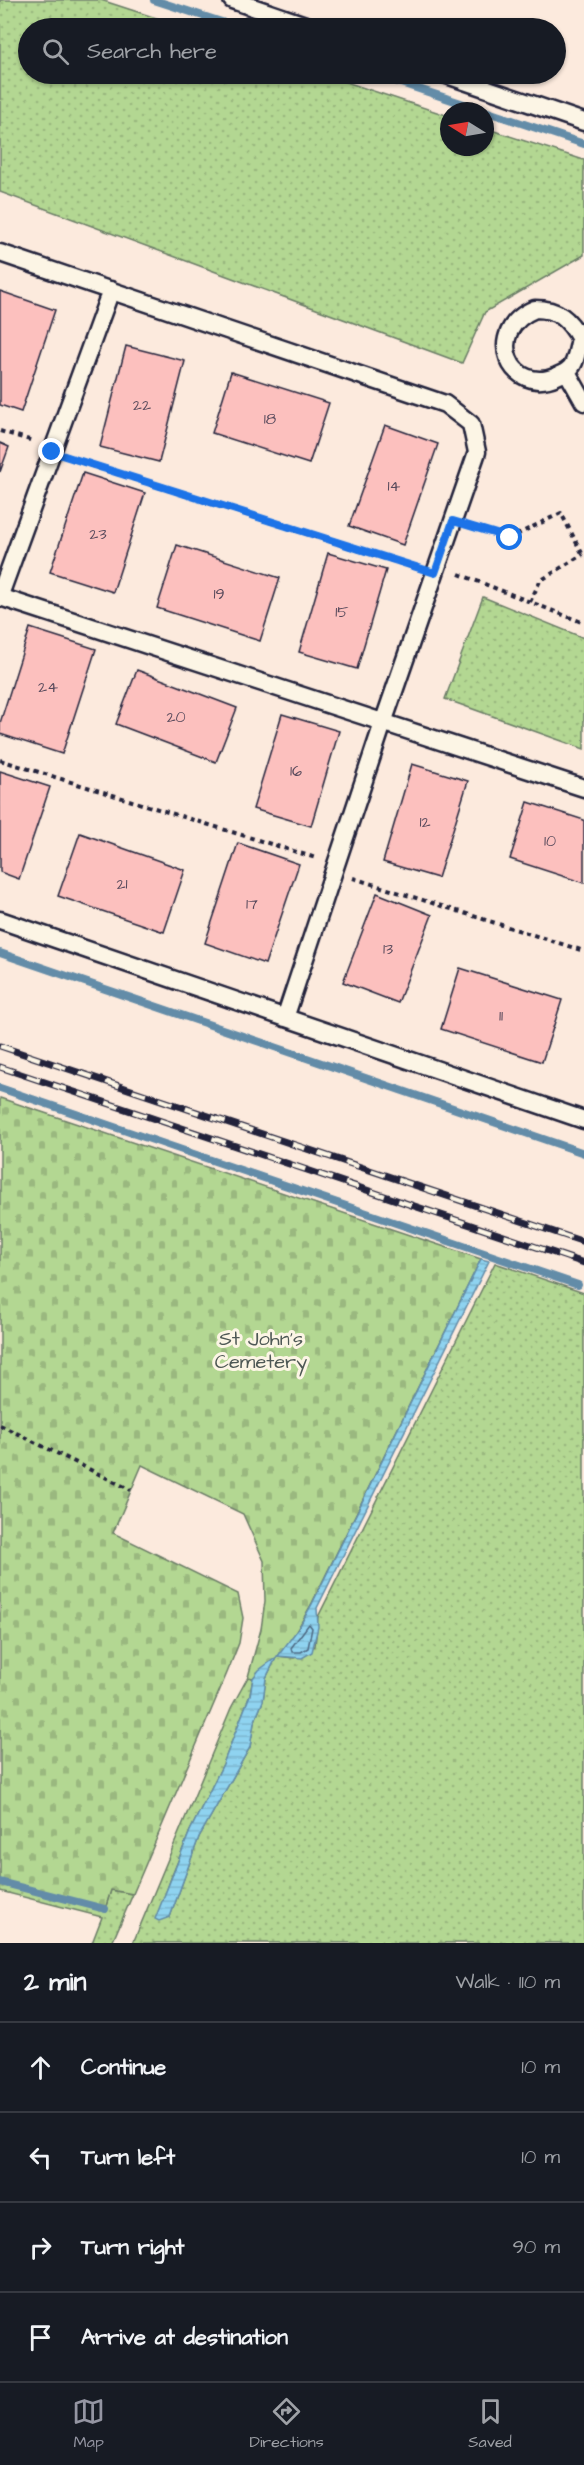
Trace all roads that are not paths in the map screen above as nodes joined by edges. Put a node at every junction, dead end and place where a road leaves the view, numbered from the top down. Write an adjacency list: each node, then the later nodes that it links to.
1 (232, 0): 2 (lane)
2 (285, 18)
3 (473, 84): 4 (lane)
4 (584, 122)
5 (0, 253): 6 (lane)
6 (111, 290): 10 (lane); 11 (lane)
7 (582, 338): 8 (lane); 8 (lane)
8 (567, 372): 9 (lane)
9 (584, 402)
10 (0, 596): 11 (lane)
11 (383, 723): 12 (lane); 14 (lane)
12 (584, 788)
13 (0, 920): 14 (lane)
14 (285, 1018): 15 (lane)
15 (584, 1120)

